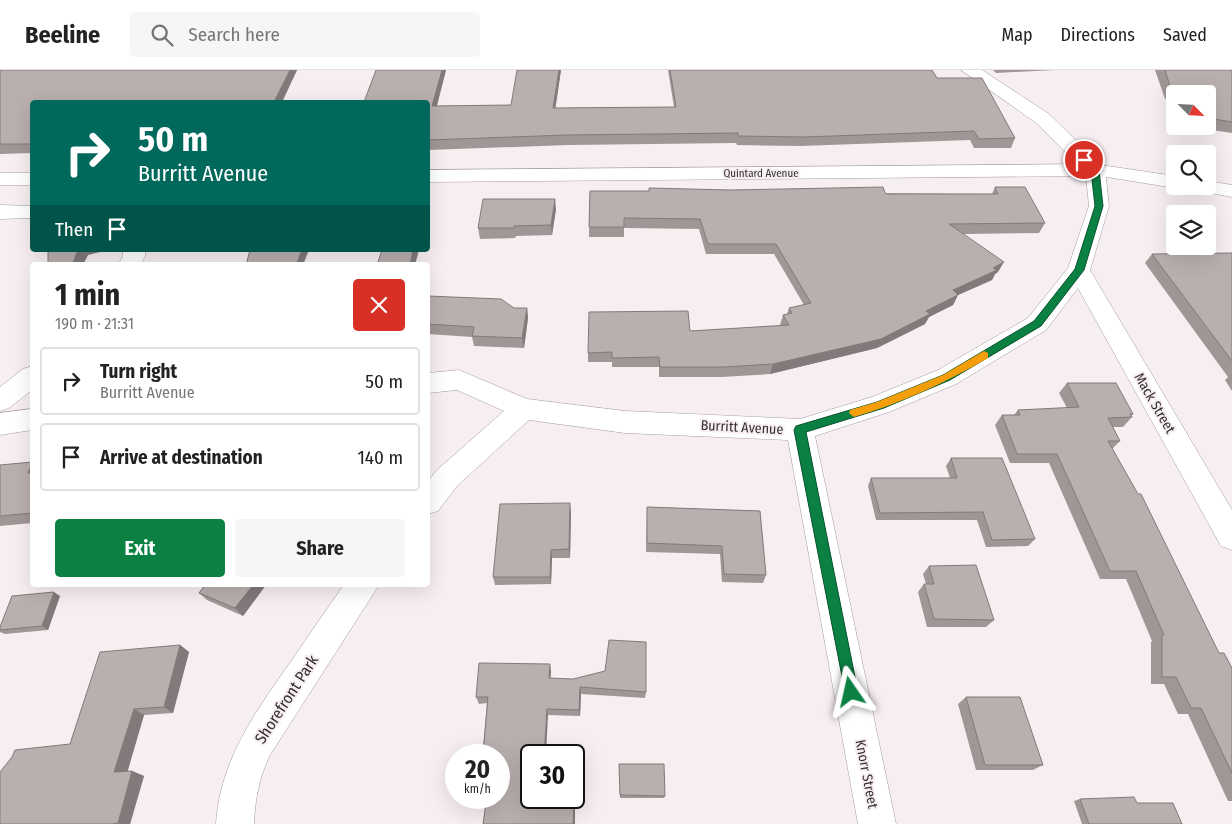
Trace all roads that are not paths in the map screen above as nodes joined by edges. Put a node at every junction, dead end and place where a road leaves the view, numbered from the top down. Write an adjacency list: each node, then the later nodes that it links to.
1 (970, 70): 2 (street)
2 (1095, 170): 3 (street, Quintard Avenue); 6 (street, Quintard Avenue); 11 (street, Burritt Avenue)
3 (430, 176)
4 (0, 179): 5 (street)
5 (30, 179)
6 (1166, 181)
7 (1216, 188): 8 (street)
8 (1232, 191)
9 (0, 212): 10 (street)
10 (30, 212)
11 (1079, 270): 18 (street, Burritt Avenue); 20 (street, Mack Street)
12 (30, 378): 14 (street)
13 (430, 384): 15 (street, Burritt Avenue)
14 (0, 401)
15 (524, 409): 18 (street, Burritt Avenue); 19 (street)
16 (30, 420): 17 (street)
17 (0, 424)
18 (800, 430): 23 (street, Knorr Street)
19 (430, 499)
20 (1232, 537)
21 (362, 587): 22 (street, Shorefront Park)
22 (235, 824)
23 (877, 824)

